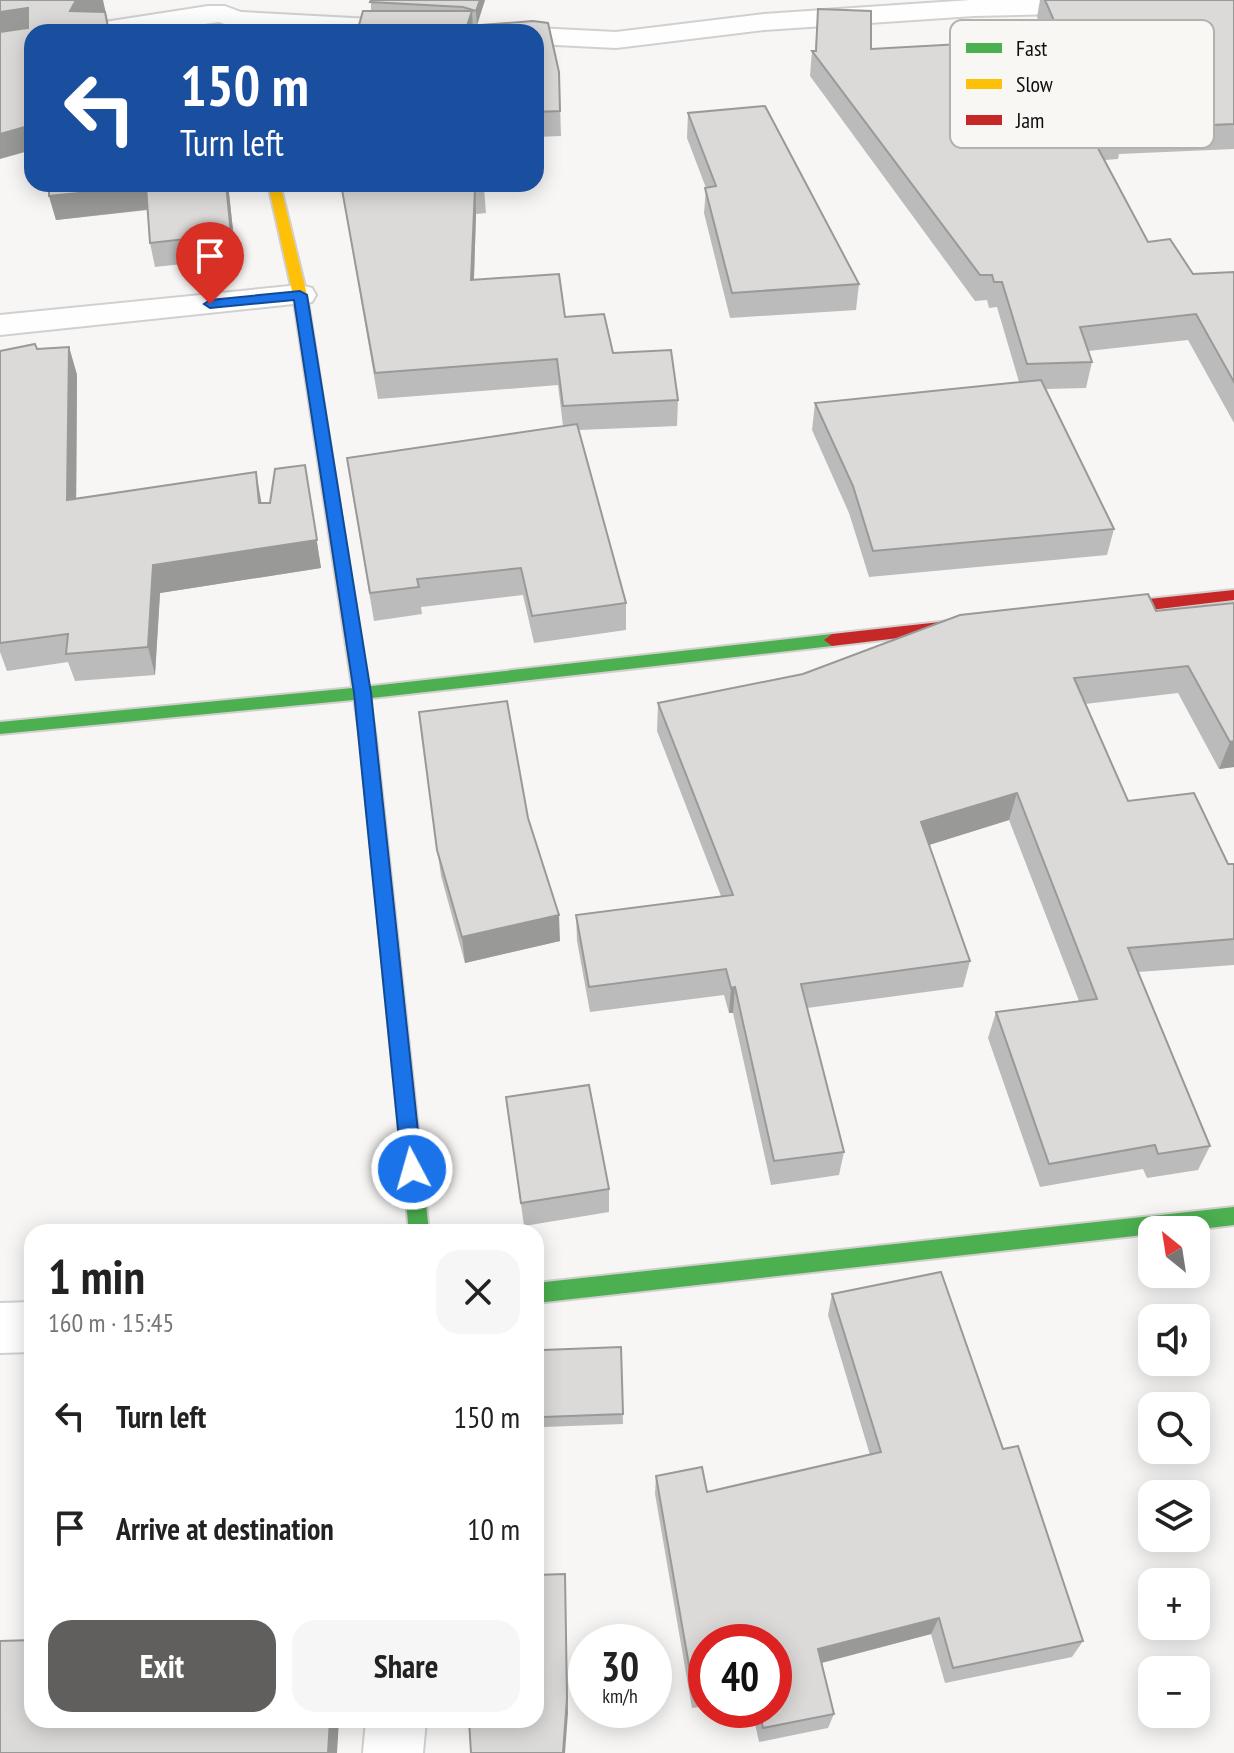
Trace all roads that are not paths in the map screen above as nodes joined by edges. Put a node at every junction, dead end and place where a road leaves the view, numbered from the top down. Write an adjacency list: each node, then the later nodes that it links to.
1 (1127, 4): 4 (street)
2 (144, 24): 3 (street)
3 (235, 24)
4 (544, 36)
5 (276, 192): 6 (street)
6 (300, 295): 7 (street); 11 (street)
7 (0, 325)
8 (1234, 595): 9 (street)
9 (1076, 613)
10 (996, 622): 11 (street)
11 (363, 693): 12 (street); 14 (street)
12 (0, 728)
13 (1234, 1216): 15 (street)
14 (418, 1224)
15 (544, 1292)
16 (24, 1327): 17 (street)
17 (0, 1328)
18 (395, 1728): 19 (street)
19 (393, 1753)

